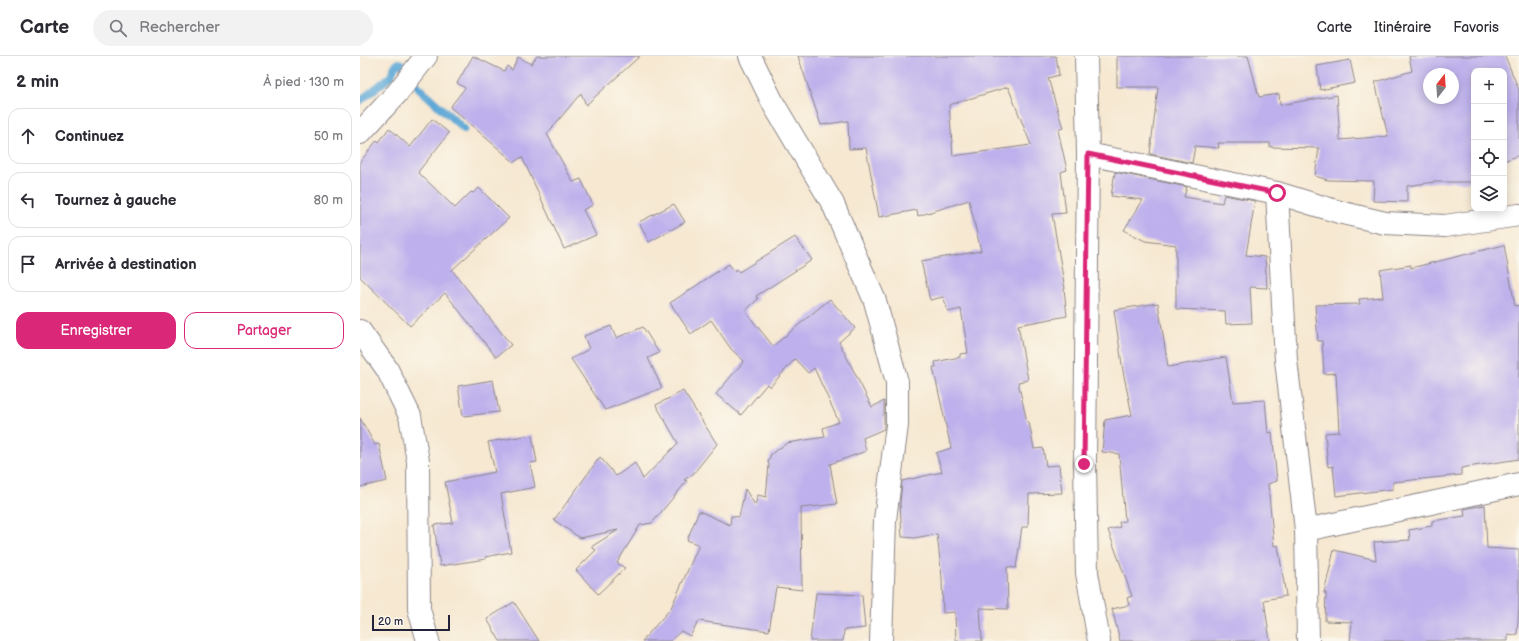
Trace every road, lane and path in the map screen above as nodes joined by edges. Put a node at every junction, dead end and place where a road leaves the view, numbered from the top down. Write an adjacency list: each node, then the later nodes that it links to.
1 (426, 56): 4 (street)
2 (750, 56): 12 (street)
3 (1086, 56): 5 (street)
4 (360, 133)
5 (1088, 154): 6 (street); 13 (street)
6 (1277, 193): 7 (street); 10 (street)
7 (1519, 215)
8 (360, 331): 11 (street)
9 (1519, 484): 10 (street)
10 (1306, 530): 14 (street)
11 (428, 641)
12 (881, 641)
13 (1099, 641)
14 (1308, 641)

